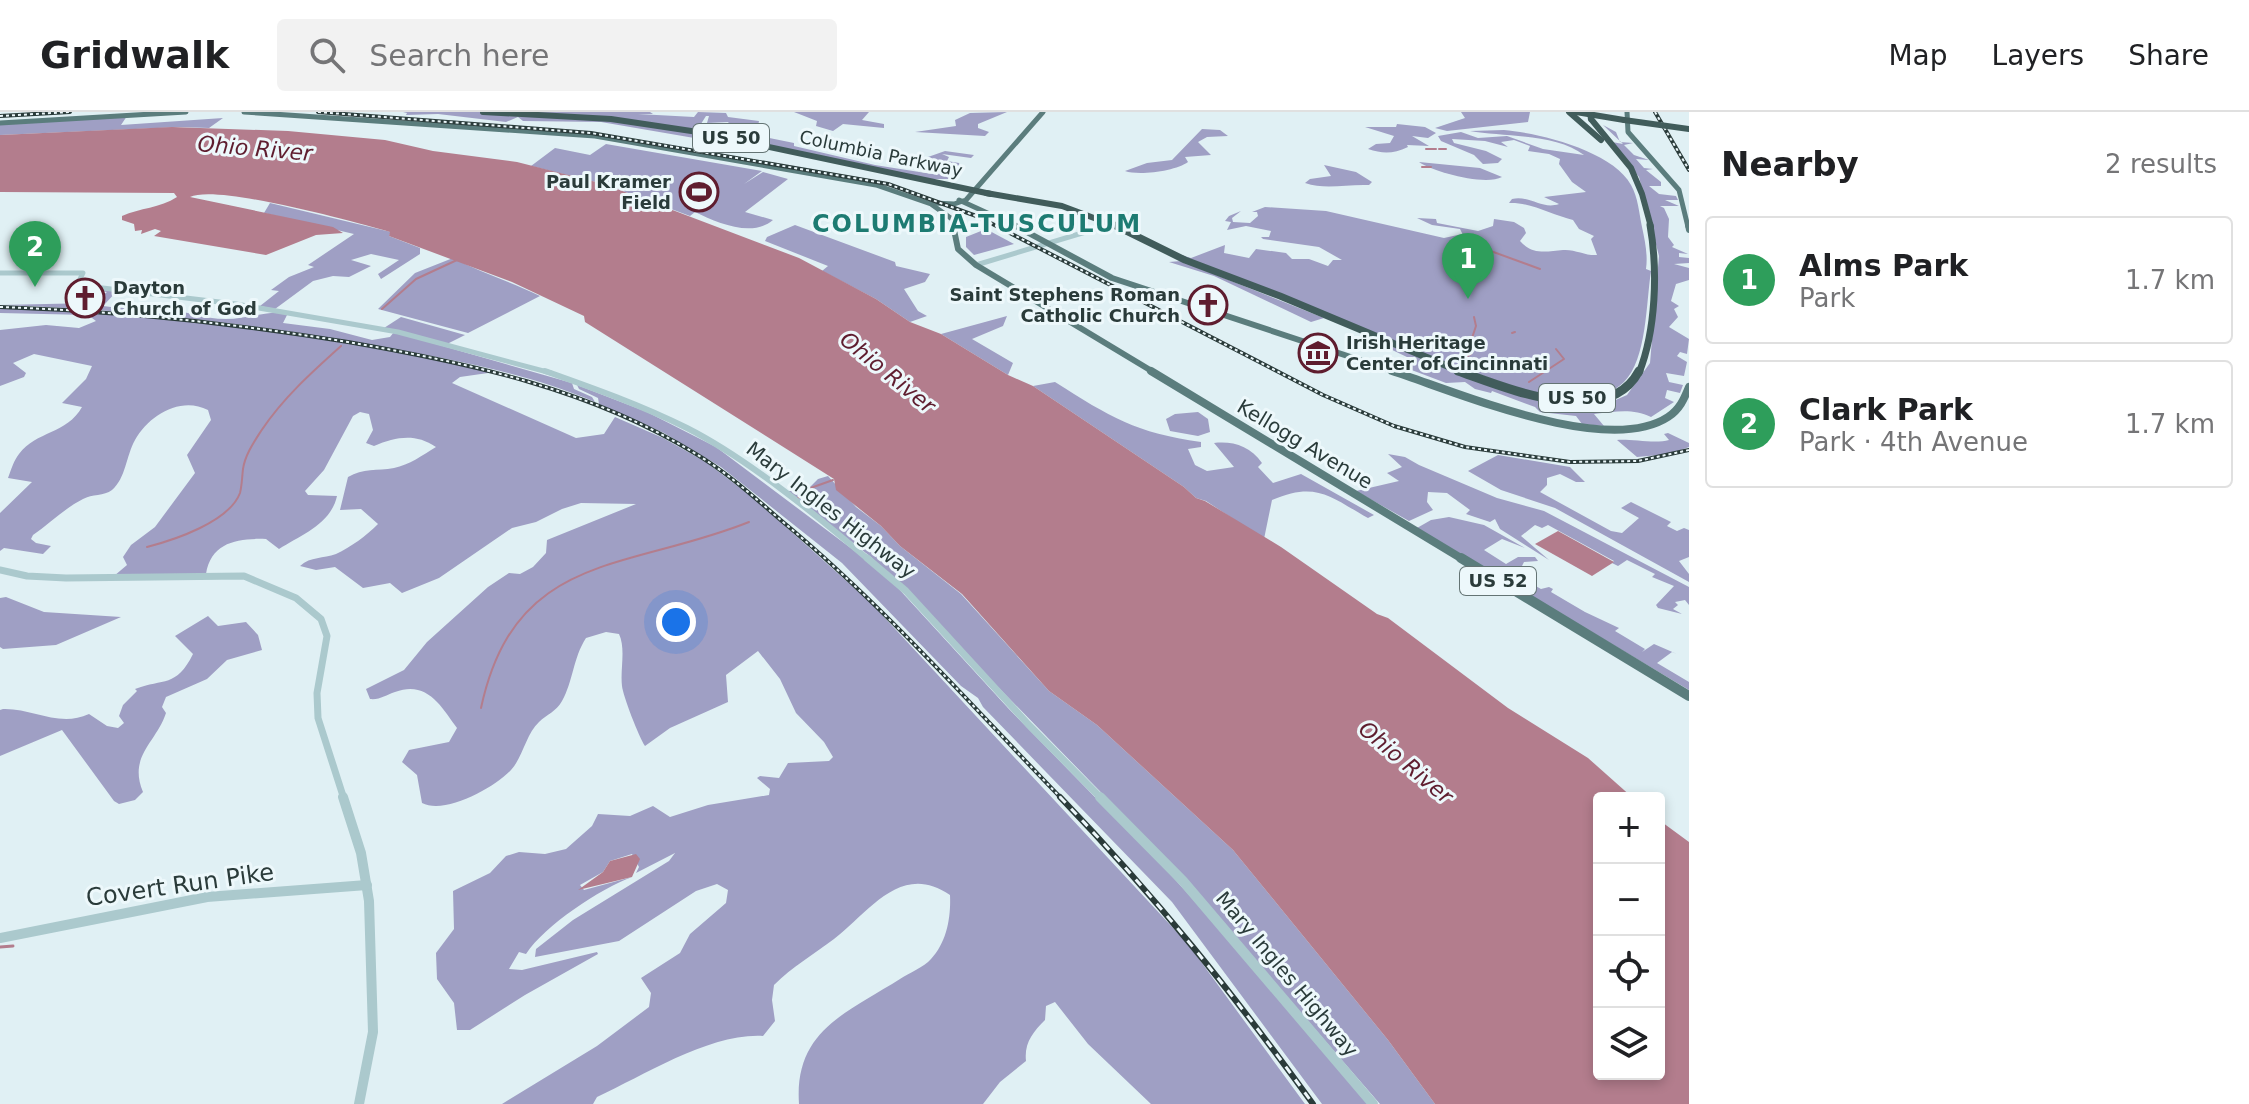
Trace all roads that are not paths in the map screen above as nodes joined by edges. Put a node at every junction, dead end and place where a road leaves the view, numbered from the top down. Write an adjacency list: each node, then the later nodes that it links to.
1 (186, 112): 8 (main road)
2 (244, 112): 15 (main road, US 52)
3 (483, 112): 11 (highway, Columbia Parkway / US 50)
4 (1043, 112): 11 (main road)
5 (1572, 112): 7 (highway); 10 (highway)
6 (1627, 112): 19 (main road)
7 (1592, 115): 9 (highway, bridge); 10 (highway, Columbia Parkway / US 50)
8 (0, 123)
9 (1689, 129)
10 (1608, 145): 18 (highway, Columbia Parkway / US 50)
11 (974, 191): 12 (highway, Columbia Parkway / US 50); 16 (main road)
12 (986, 193): 13 (highway, Columbia Parkway / US 50); 14 (highway, Columbia Parkway / US 50)
13 (1008, 197): 14 (highway); 17 (highway, Columbia Parkway / US 50)
14 (1036, 200): 17 (highway, Columbia Parkway / US 50)
15 (926, 202): 16 (main road); 21 (main road, Kellogg Avenue / US 52)
16 (959, 202): 20 (main road)
17 (1096, 218): 18 (highway, Columbia Parkway / US 50)
18 (1113, 224): 20 (street)
19 (1689, 230)
20 (1047, 244): 21 (street); 23 (main road)
21 (976, 265): 25 (main road, Kellogg Avenue / US 52)
22 (0, 273): 29 (street, Mary Ingles Highway)
23 (1689, 387)
24 (0, 570): 26 (street)
25 (1689, 696)
26 (367, 885): 27 (street, Covert Run Pike); 28 (street)
27 (0, 938)
28 (359, 1104)
29 (1373, 1104)

